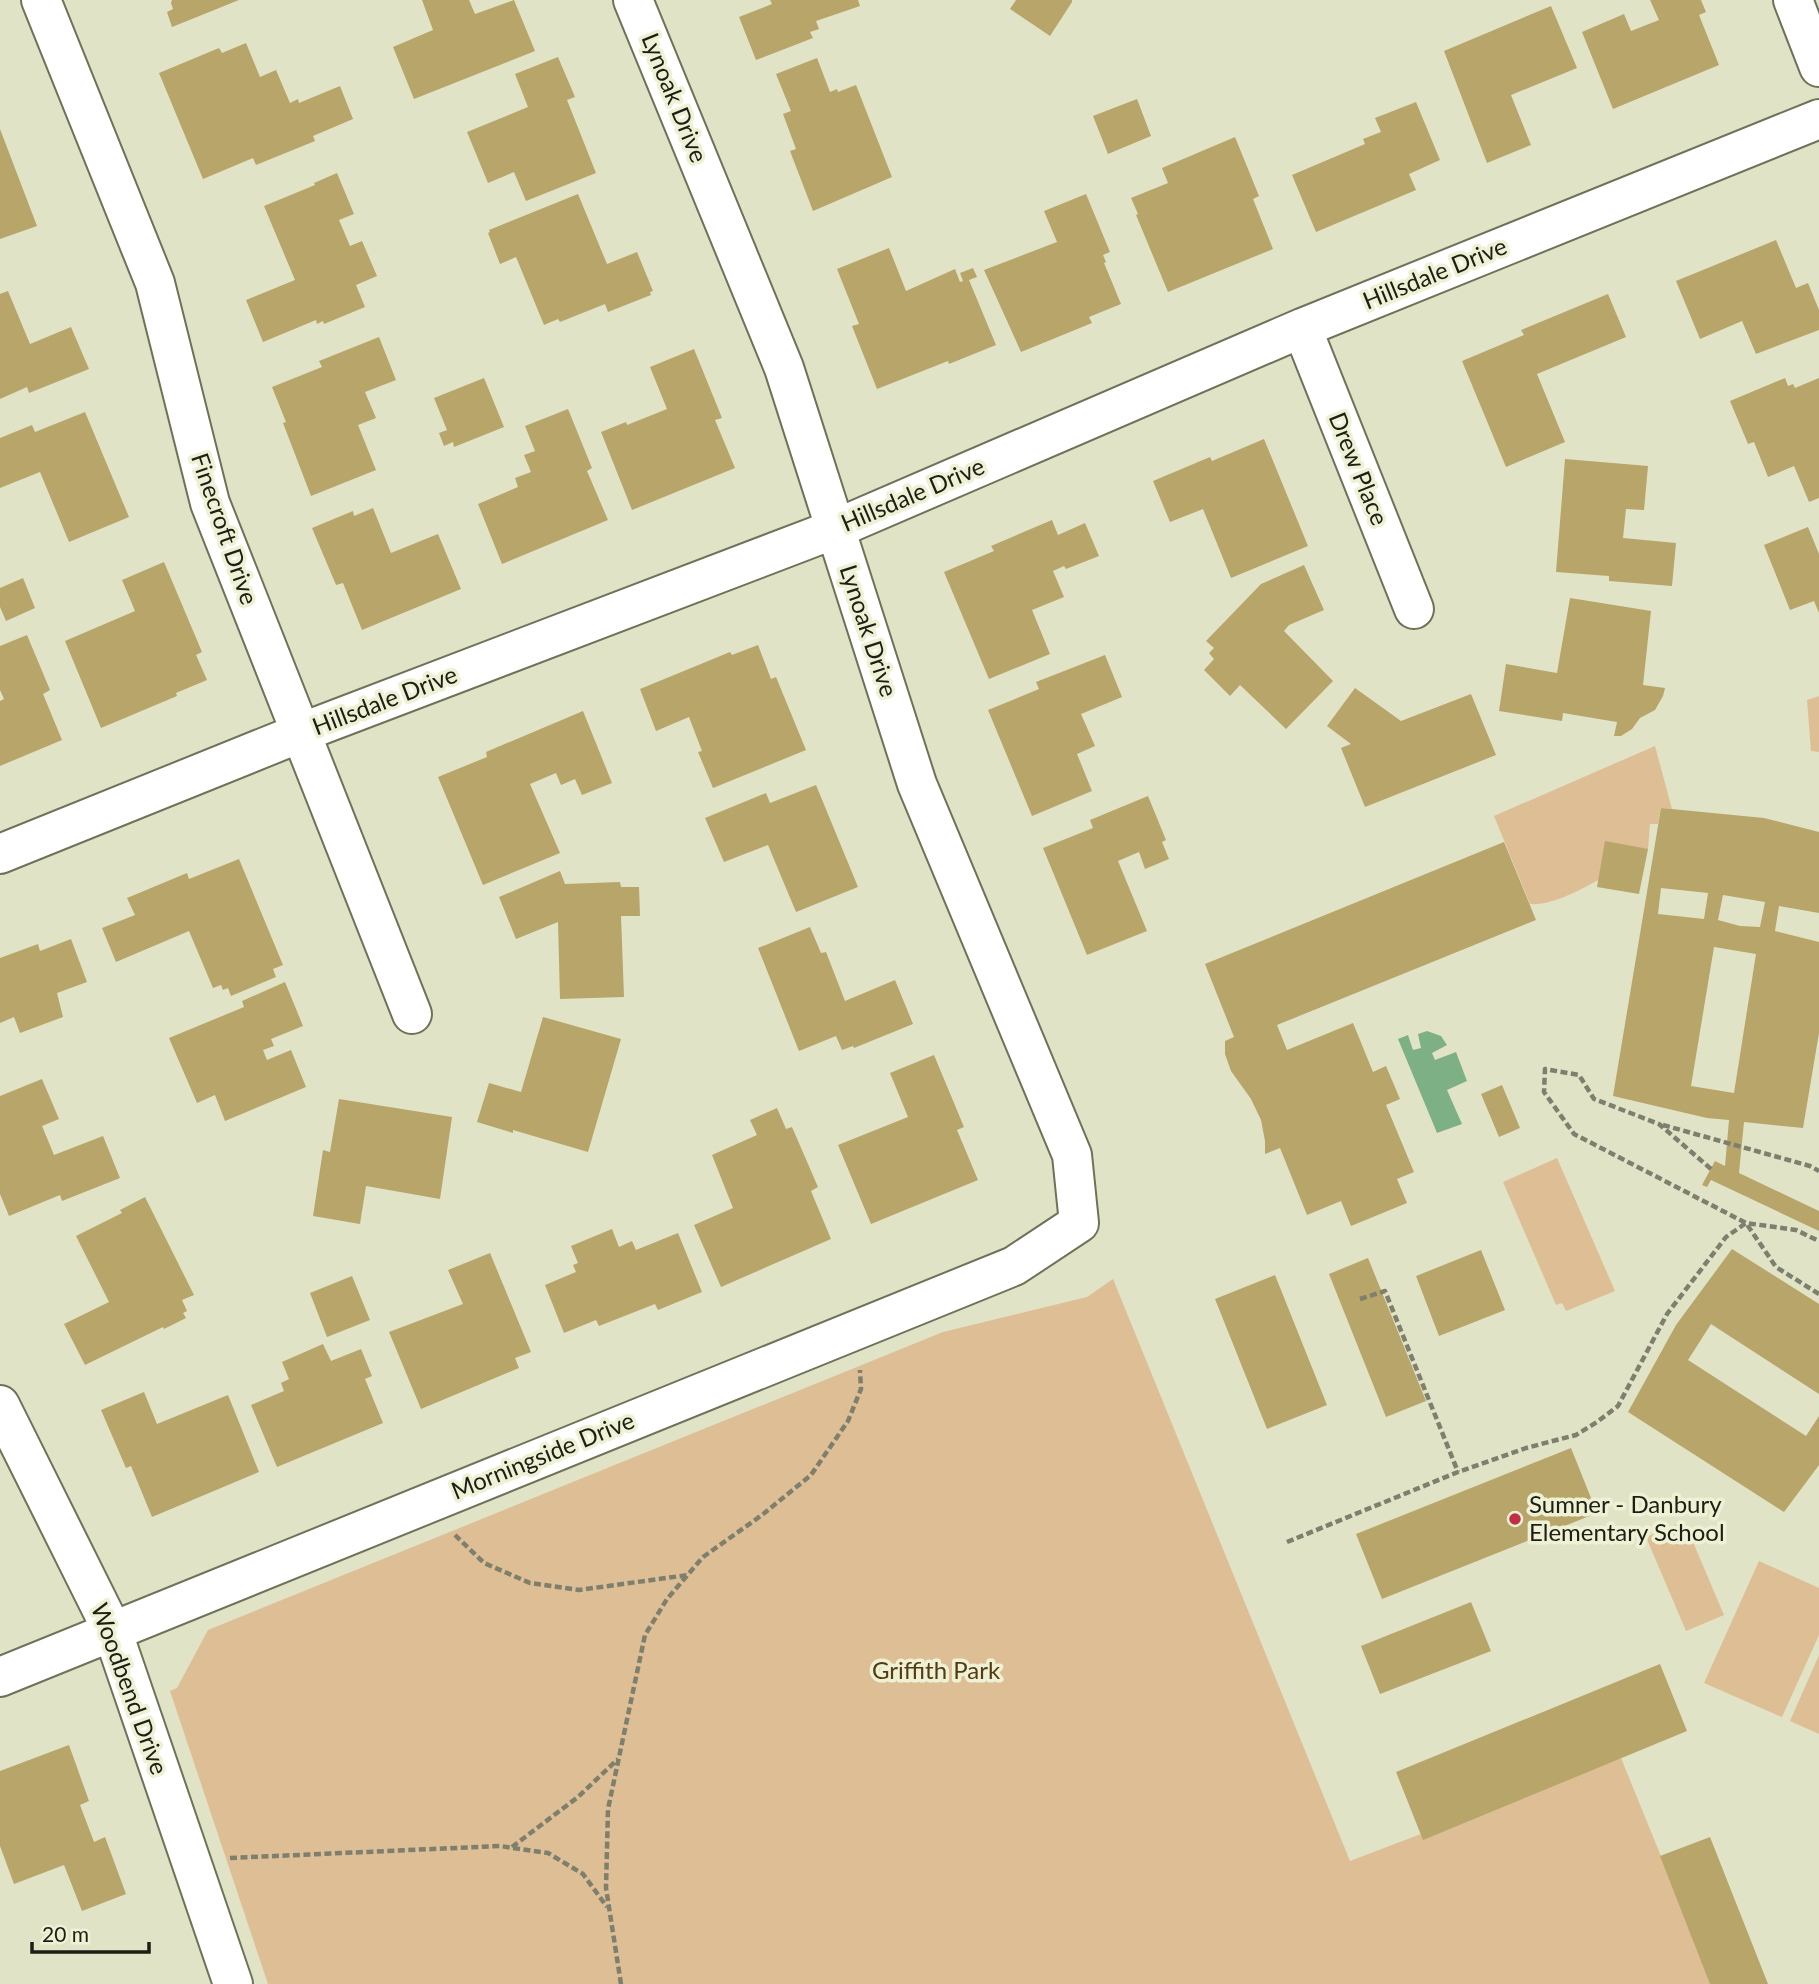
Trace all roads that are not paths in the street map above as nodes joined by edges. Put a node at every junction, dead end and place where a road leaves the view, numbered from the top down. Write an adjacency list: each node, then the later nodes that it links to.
1 (41, 0): 9 (street, Finecroft Drive)
2 (633, 0): 7 (street, Lynoak Drive)
3 (1793, 0): 4 (street)
4 (1819, 67)
5 (1819, 119): 6 (street, Hillsdale Drive)
6 (1302, 328): 7 (street, Hillsdale Drive); 8 (street, Drew Place)
7 (835, 529): 9 (street, Hillsdale Drive); 12 (street, Lynoak Drive)
8 (1414, 609)
9 (300, 733): 10 (street, Hillsdale Drive); 11 (street, Finecroft Drive)
10 (0, 854)
11 (412, 1014)
12 (1079, 1223): 14 (street, Morningside Drive)
13 (0, 1405): 14 (street, Woodbend Drive)
14 (112, 1630): 15 (street, Morningside Drive); 16 (street, Woodbend Drive)
15 (0, 1677)
16 (233, 1984)

